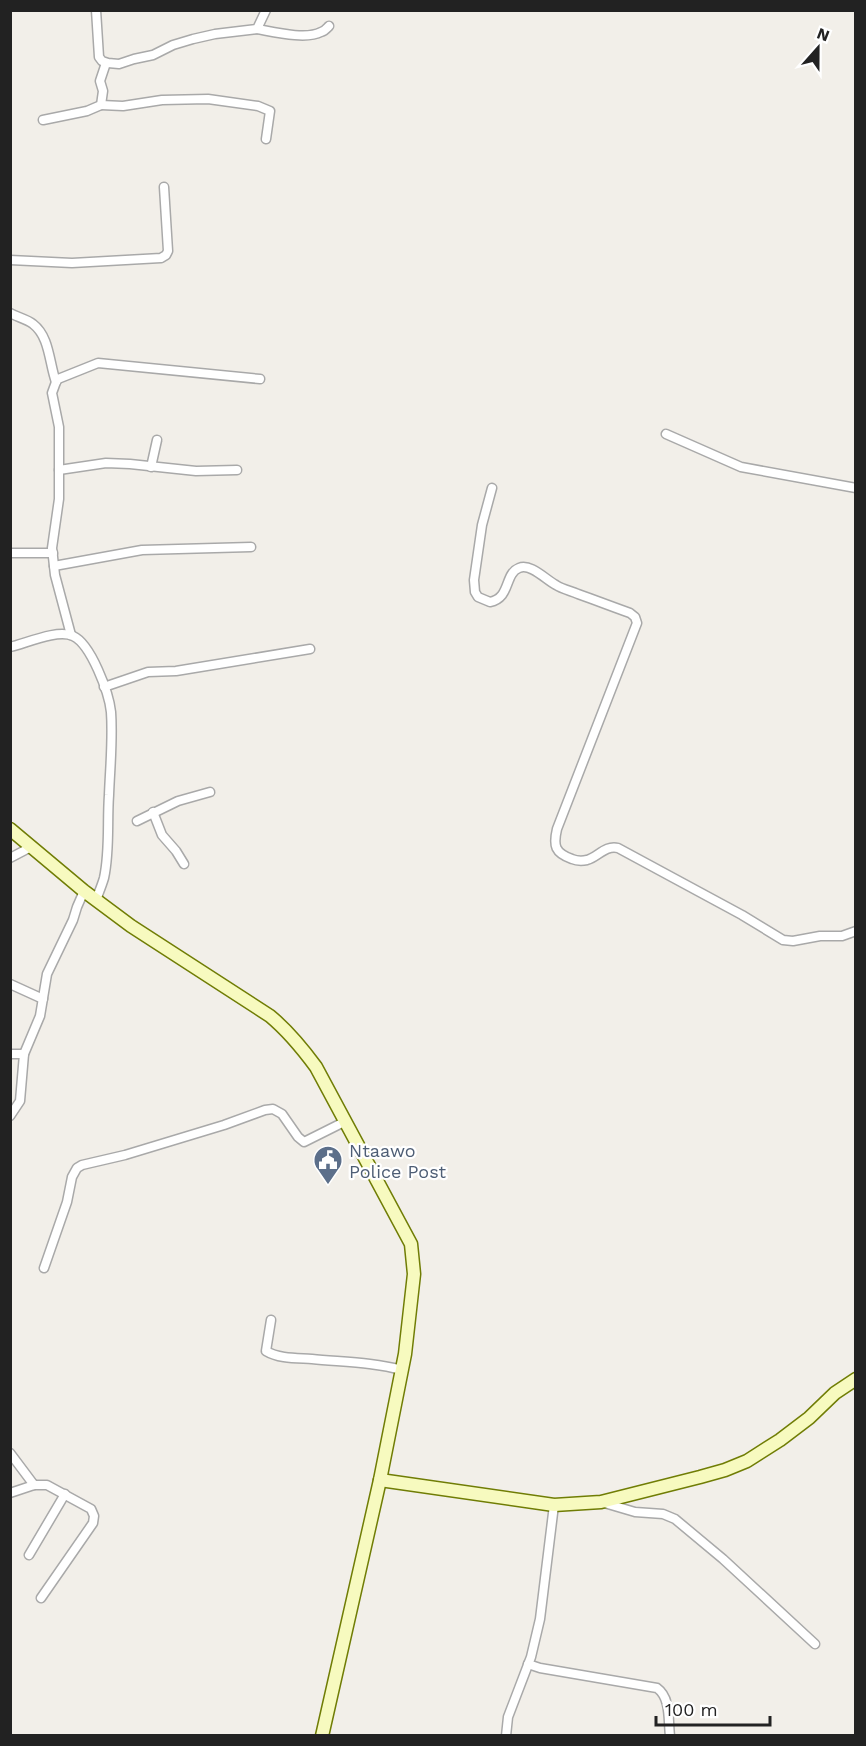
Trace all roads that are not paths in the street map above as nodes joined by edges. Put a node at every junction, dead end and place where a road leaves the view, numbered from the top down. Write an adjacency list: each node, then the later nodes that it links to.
1 (96, 10): 5 (street)
2 (266, 10): 4 (street)
3 (329, 26): 4 (street)
4 (257, 29): 5 (street)
5 (106, 63): 6 (street)
6 (101, 105): 7 (street); 8 (street)
7 (43, 120)
8 (266, 139)
9 (164, 187): 10 (street)
10 (10, 260)
11 (10, 313): 13 (street)
12 (260, 379): 13 (street)
13 (56, 382): 17 (street)
14 (666, 434): 20 (street)
15 (157, 440): 16 (street)
16 (151, 467): 17 (street); 18 (street)
17 (59, 470): 22 (street)
18 (237, 470)
19 (492, 488): 38 (street)
20 (855, 488)
21 (251, 547): 24 (street)
22 (53, 553): 23 (street); 24 (street)
23 (10, 554)
24 (54, 566): 25 (street)
25 (71, 635): 26 (street); 28 (street)
26 (10, 647)
27 (310, 650): 28 (street)
28 (104, 687): 37 (street)
29 (210, 792): 30 (street)
30 (153, 812): 31 (street); 35 (street)
31 (137, 821)
32 (10, 829): 33 (street)
33 (31, 847): 34 (street); 36 (street)
34 (10, 858)
35 (184, 864)
36 (84, 891): 37 (street); 40 (street)
37 (96, 900): 44 (street)
38 (855, 931)
39 (10, 984): 40 (street)
40 (43, 999): 42 (street)
41 (10, 1054): 42 (street)
42 (24, 1054): 43 (street)
43 (10, 1116)
44 (344, 1122): 45 (street); 47 (street)
45 (44, 1268)
46 (271, 1320): 47 (street)
47 (402, 1370): 50 (street)
48 (855, 1379): 54 (street)
49 (10, 1453): 51 (street)
50 (380, 1480): 55 (street); 60 (street)
51 (34, 1485): 52 (street); 53 (street)
52 (10, 1493)
53 (65, 1494): 56 (street); 57 (street)
54 (600, 1502): 55 (street); 58 (street)
55 (554, 1505): 59 (street)
56 (29, 1555)
57 (41, 1598)
58 (815, 1644)
59 (528, 1664): 61 (street); 62 (street)
60 (322, 1736)
61 (506, 1736)
62 (670, 1736)

